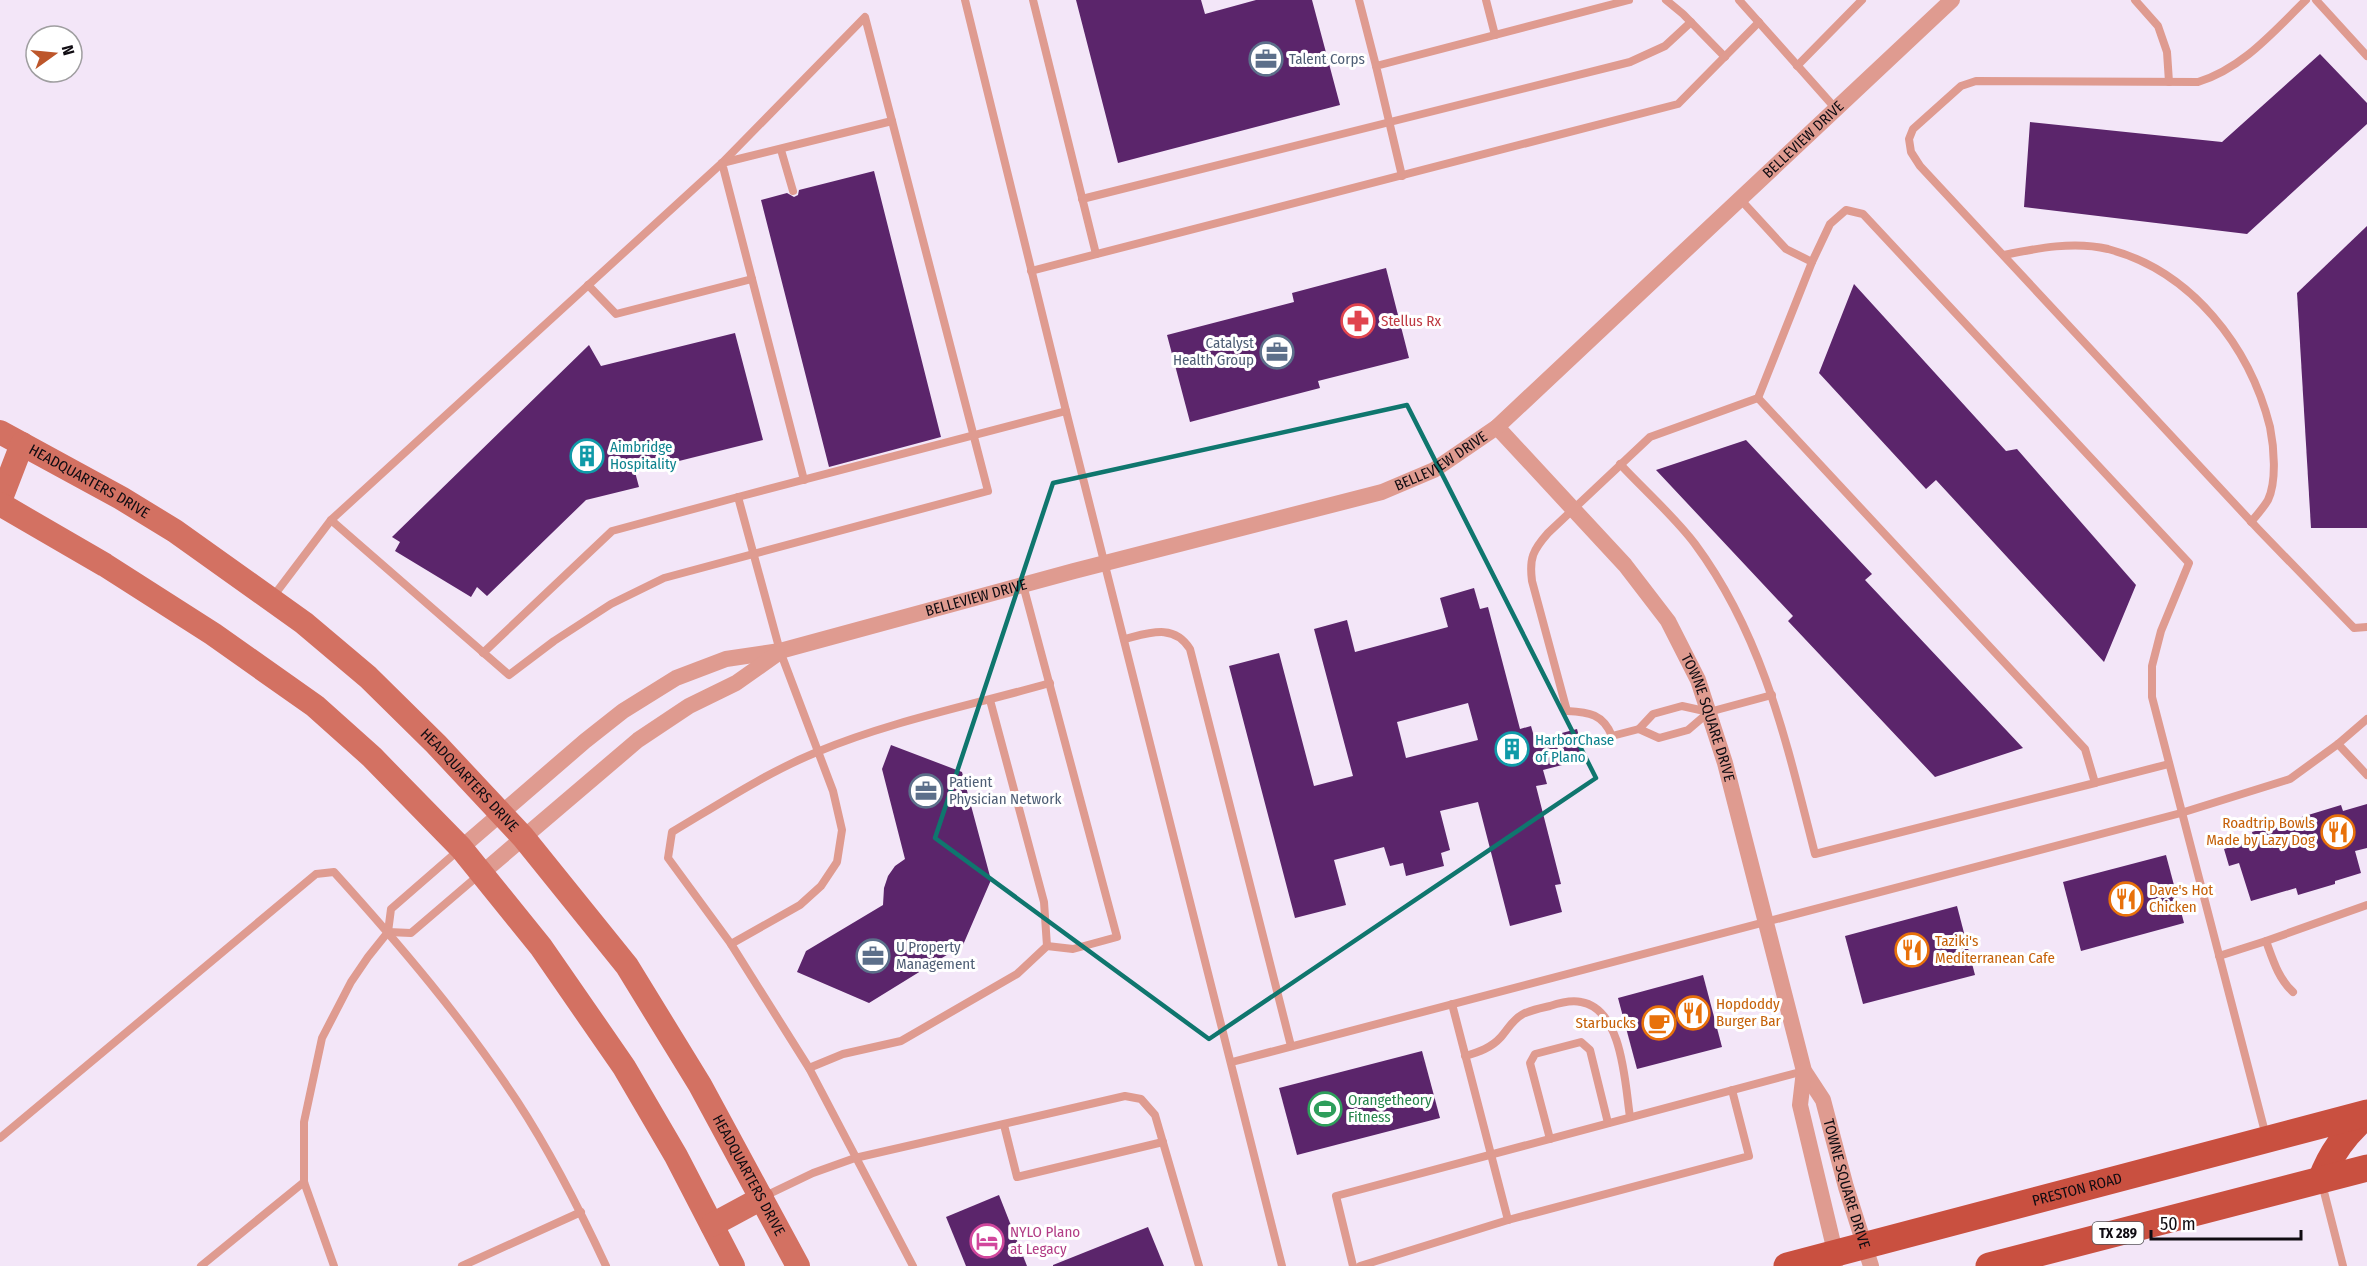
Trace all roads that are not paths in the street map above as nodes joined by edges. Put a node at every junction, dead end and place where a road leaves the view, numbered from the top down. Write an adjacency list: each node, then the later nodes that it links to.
1 (965, 0): 33 (lane)
2 (1033, 0): 28 (lane)
3 (1359, 0): 18 (lane)
4 (1486, 0): 15 (lane)
5 (1629, 0): 15 (lane)
6 (1666, 0): 13 (lane)
7 (1739, 0): 14 (lane)
8 (1862, 0): 19 (lane)
9 (1952, 0): 21 (street, BELLEVIEW DRIVE)
10 (2135, 0): 20 (lane)
11 (2306, 0): 20 (lane)
12 (2316, 0): 16 (lane)
13 (1691, 22): 17 (lane); 23 (lane)
14 (1759, 22): 17 (lane); 19 (lane)
15 (1495, 35): 18 (lane)
16 (2367, 56)
17 (1725, 57): 26 (lane)
18 (1376, 66): 23 (lane)
19 (1797, 66): 21 (lane)
20 (2169, 82): 31 (lane)
21 (1836, 109): 29 (street, BELLEVIEW DRIVE)
22 (892, 121): 24 (lane); 25 (lane); 40 (lane)
23 (1390, 123): 26 (lane); 28 (lane)
24 (781, 150): 25 (lane); 27 (lane)
25 (722, 163): 34 (lane); 35 (lane)
26 (1402, 176): 30 (lane)
27 (793, 192)
28 (1082, 199): 30 (lane)
29 (1740, 199): 32 (lane); 38 (street, BELLEVIEW DRIVE)
30 (1096, 254): 33 (lane)
31 (2004, 255): 48 (lane); 48 (lane)
32 (1812, 262): 36 (lane); 65 (lane)
33 (1031, 271): 37 (lane)
34 (752, 279): 35 (lane); 43 (lane)
35 (588, 285): 47 (lane)
36 (1758, 398): 42 (lane); 67 (lane)
37 (1066, 411): 40 (lane); 50 (lane)
38 (1497, 427): 46 (street, TOWNE SQUARE DRIVE); 50 (street, BELLEVIEW DRIVE)
39 (0, 432): 41 (main road, HEADQUARTERS DRIVE)
40 (974, 435): 43 (lane); 49 (lane)
41 (22, 444): 45 (main road); 52 (main road, HEADQUARTERS DRIVE)
42 (1620, 464): 46 (lane); 58 (lane)
43 (804, 480): 44 (lane)
44 (738, 497): 49 (lane); 56 (lane)
45 (0, 502): 71 (main road)
46 (1573, 510): 60 (street, TOWNE SQUARE DRIVE); 62 (lane)
47 (331, 520): 52 (lane); 56 (lane)
48 (2251, 522): 53 (lane)
49 (753, 553): 55 (lane); 56 (lane)
50 (1105, 564): 51 (street, BELLEVIEW DRIVE); 54 (lane)
51 (1023, 585): 55 (street, BELLEVIEW DRIVE); 57 (lane)
52 (270, 599): 68 (main road, HEADQUARTERS DRIVE)
53 (2367, 627)
54 (1124, 639): 82 (lane); 84 (lane)
55 (780, 651): 64 (lane); 68 (street, BELLEVIEW DRIVE); 70 (street, BELLEVIEW DRIVE)
56 (483, 653)
57 (1050, 683): 59 (lane); 78 (lane)
58 (1772, 695): 60 (lane); 67 (lane)
59 (990, 700): 64 (lane); 78 (lane)
60 (1709, 712): 62 (lane); 62 (lane); 74 (street, TOWNE SQUARE DRIVE)
61 (2367, 719): 63 (lane)
62 (1639, 729)
63 (2338, 744): 66 (lane); 69 (lane)
64 (817, 752): 77 (lane); 77 (lane)
65 (2169, 765): 67 (lane); 69 (lane)
66 (2367, 775)
67 (2095, 783)
68 (500, 812): 70 (main road, HEADQUARTERS DRIVE); 71 (street, BELLEVIEW DRIVE)
69 (2181, 813): 74 (lane); 79 (lane)
70 (523, 837): 72 (street, BELLEVIEW DRIVE); 101 (main road, HEADQUARTERS DRIVE)
71 (461, 848): 72 (main road); 75 (lane)
72 (482, 873): 75 (lane); 104 (main road)
73 (2367, 905): 76 (lane)
74 (1766, 920): 81 (lane); 86 (street, TOWNE SQUARE DRIVE)
75 (388, 932): 92 (lane); 100 (lane); 102 (lane)
76 (2266, 941): 79 (lane); 80 (lane)
77 (731, 944): 85 (lane)
78 (1047, 946): 85 (lane)
79 (2219, 956): 94 (lane)
80 (2293, 992)
81 (1452, 1004): 82 (lane); 83 (lane)
82 (1292, 1046): 84 (lane)
83 (1465, 1056): 89 (lane); 96 (lane)
84 (1232, 1062): 115 (lane)
85 (809, 1068): 97 (lane)
86 (1804, 1071): 87 (lane); 105 (street, TOWNE SQUARE DRIVE); 106 (street, TOWNE SQUARE DRIVE)
87 (1732, 1090): 89 (lane); 103 (lane)
88 (2367, 1114): 94 (main road, PRESTON ROAD); 99 (main road)
89 (1630, 1117): 90 (lane)
90 (1608, 1123): 93 (lane); 93 (lane)
91 (1004, 1125): 95 (lane); 95 (lane); 97 (lane)
92 (0, 1138)
93 (1550, 1139): 96 (lane)
94 (2266, 1139): 105 (main road, PRESTON ROAD)
95 (1163, 1142): 114 (lane)
96 (1491, 1155): 103 (lane); 116 (lane)
97 (855, 1158): 101 (lane); 113 (lane)
98 (2367, 1168): 99 (main road, TX 289)
99 (2321, 1180): 119 (main road, TX 289); 120 (lane)
100 (304, 1182): 107 (lane); 108 (lane)
101 (762, 1198): 104 (main road); 112 (main road, HEADQUARTERS DRIVE)
102 (581, 1212): 109 (lane); 110 (lane)
103 (1508, 1220): 117 (lane)
104 (712, 1225): 111 (main road)
105 (1868, 1256): 106 (main road, PRESTON ROAD)
106 (1837, 1260): 118 (main road, PRESTON ROAD)
107 (201, 1266)
108 (334, 1266)
109 (462, 1266)
110 (606, 1266)
111 (733, 1266)
112 (798, 1266)
113 (913, 1266)
114 (1199, 1266)
115 (1282, 1266)
116 (1353, 1266)
117 (1360, 1266)
118 (1787, 1266)
119 (1989, 1266)
120 (2343, 1266)

